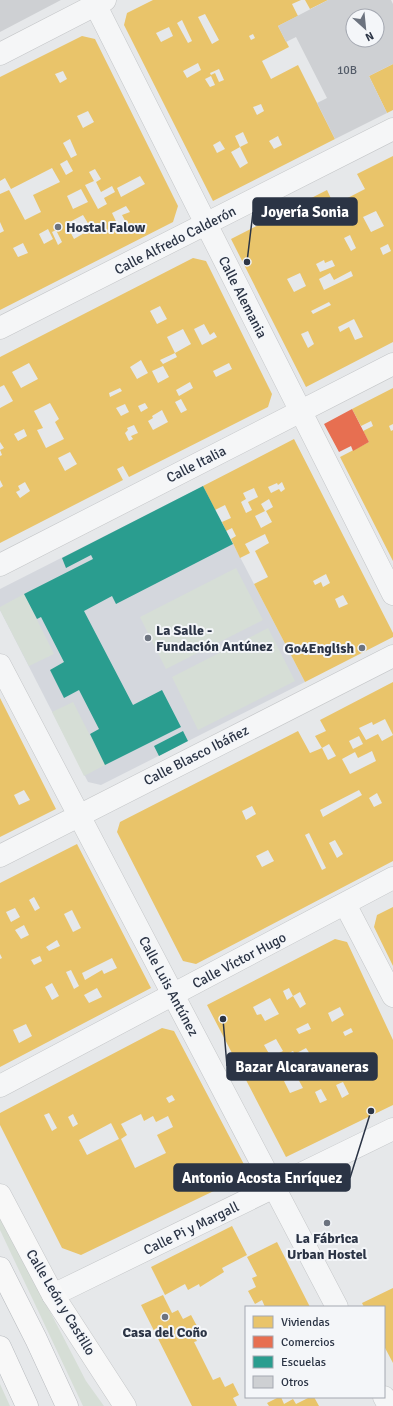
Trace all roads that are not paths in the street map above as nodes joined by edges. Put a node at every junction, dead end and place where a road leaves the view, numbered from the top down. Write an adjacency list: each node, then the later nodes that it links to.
1 (98, 2): 2 (street); 4 (street, Calle Alemania)
2 (0, 54)
3 (393, 129): 4 (street, Calle Alfredo Calderón)
4 (206, 224): 5 (street, Calle Alfredo Calderón); 7 (street, Calle Alemania)
5 (0, 328)
6 (393, 364): 7 (street, Calle Italia)
7 (300, 411): 8 (street, Calle Italia); 9 (street, Calle Alemania)
8 (0, 565)
9 (393, 594)
10 (393, 656): 12 (street, Calle Blasco Ibáñez)
11 (0, 665): 12 (street, Calle Luis Antúnez)
12 (79, 815): 13 (street, Calle Blasco Ibáñez); 16 (street, Calle Luis Antúnez)
13 (0, 856)
14 (393, 878): 15 (street, Calle Víctor Hugo)
15 (345, 904): 16 (street, Calle Víctor Hugo); 17 (street)
16 (173, 995): 18 (street, Calle Víctor Hugo); 20 (street, Calle Luis Antúnez)
17 (393, 996)
18 (0, 1086)
19 (393, 1129): 20 (street, Calle Pi y Margall)
20 (274, 1187): 23 (street, Calle Pi y Margall); 24 (street, Calle Luis Antúnez)
21 (0, 1195): 23 (main road, Calle León y Castillo)
22 (0, 1268): 27 (main road)
23 (53, 1295): 28 (main road, Calle León y Castillo)
24 (336, 1306)
25 (0, 1347): 26 (main road)
26 (27, 1406)
27 (67, 1406)
28 (125, 1406)

